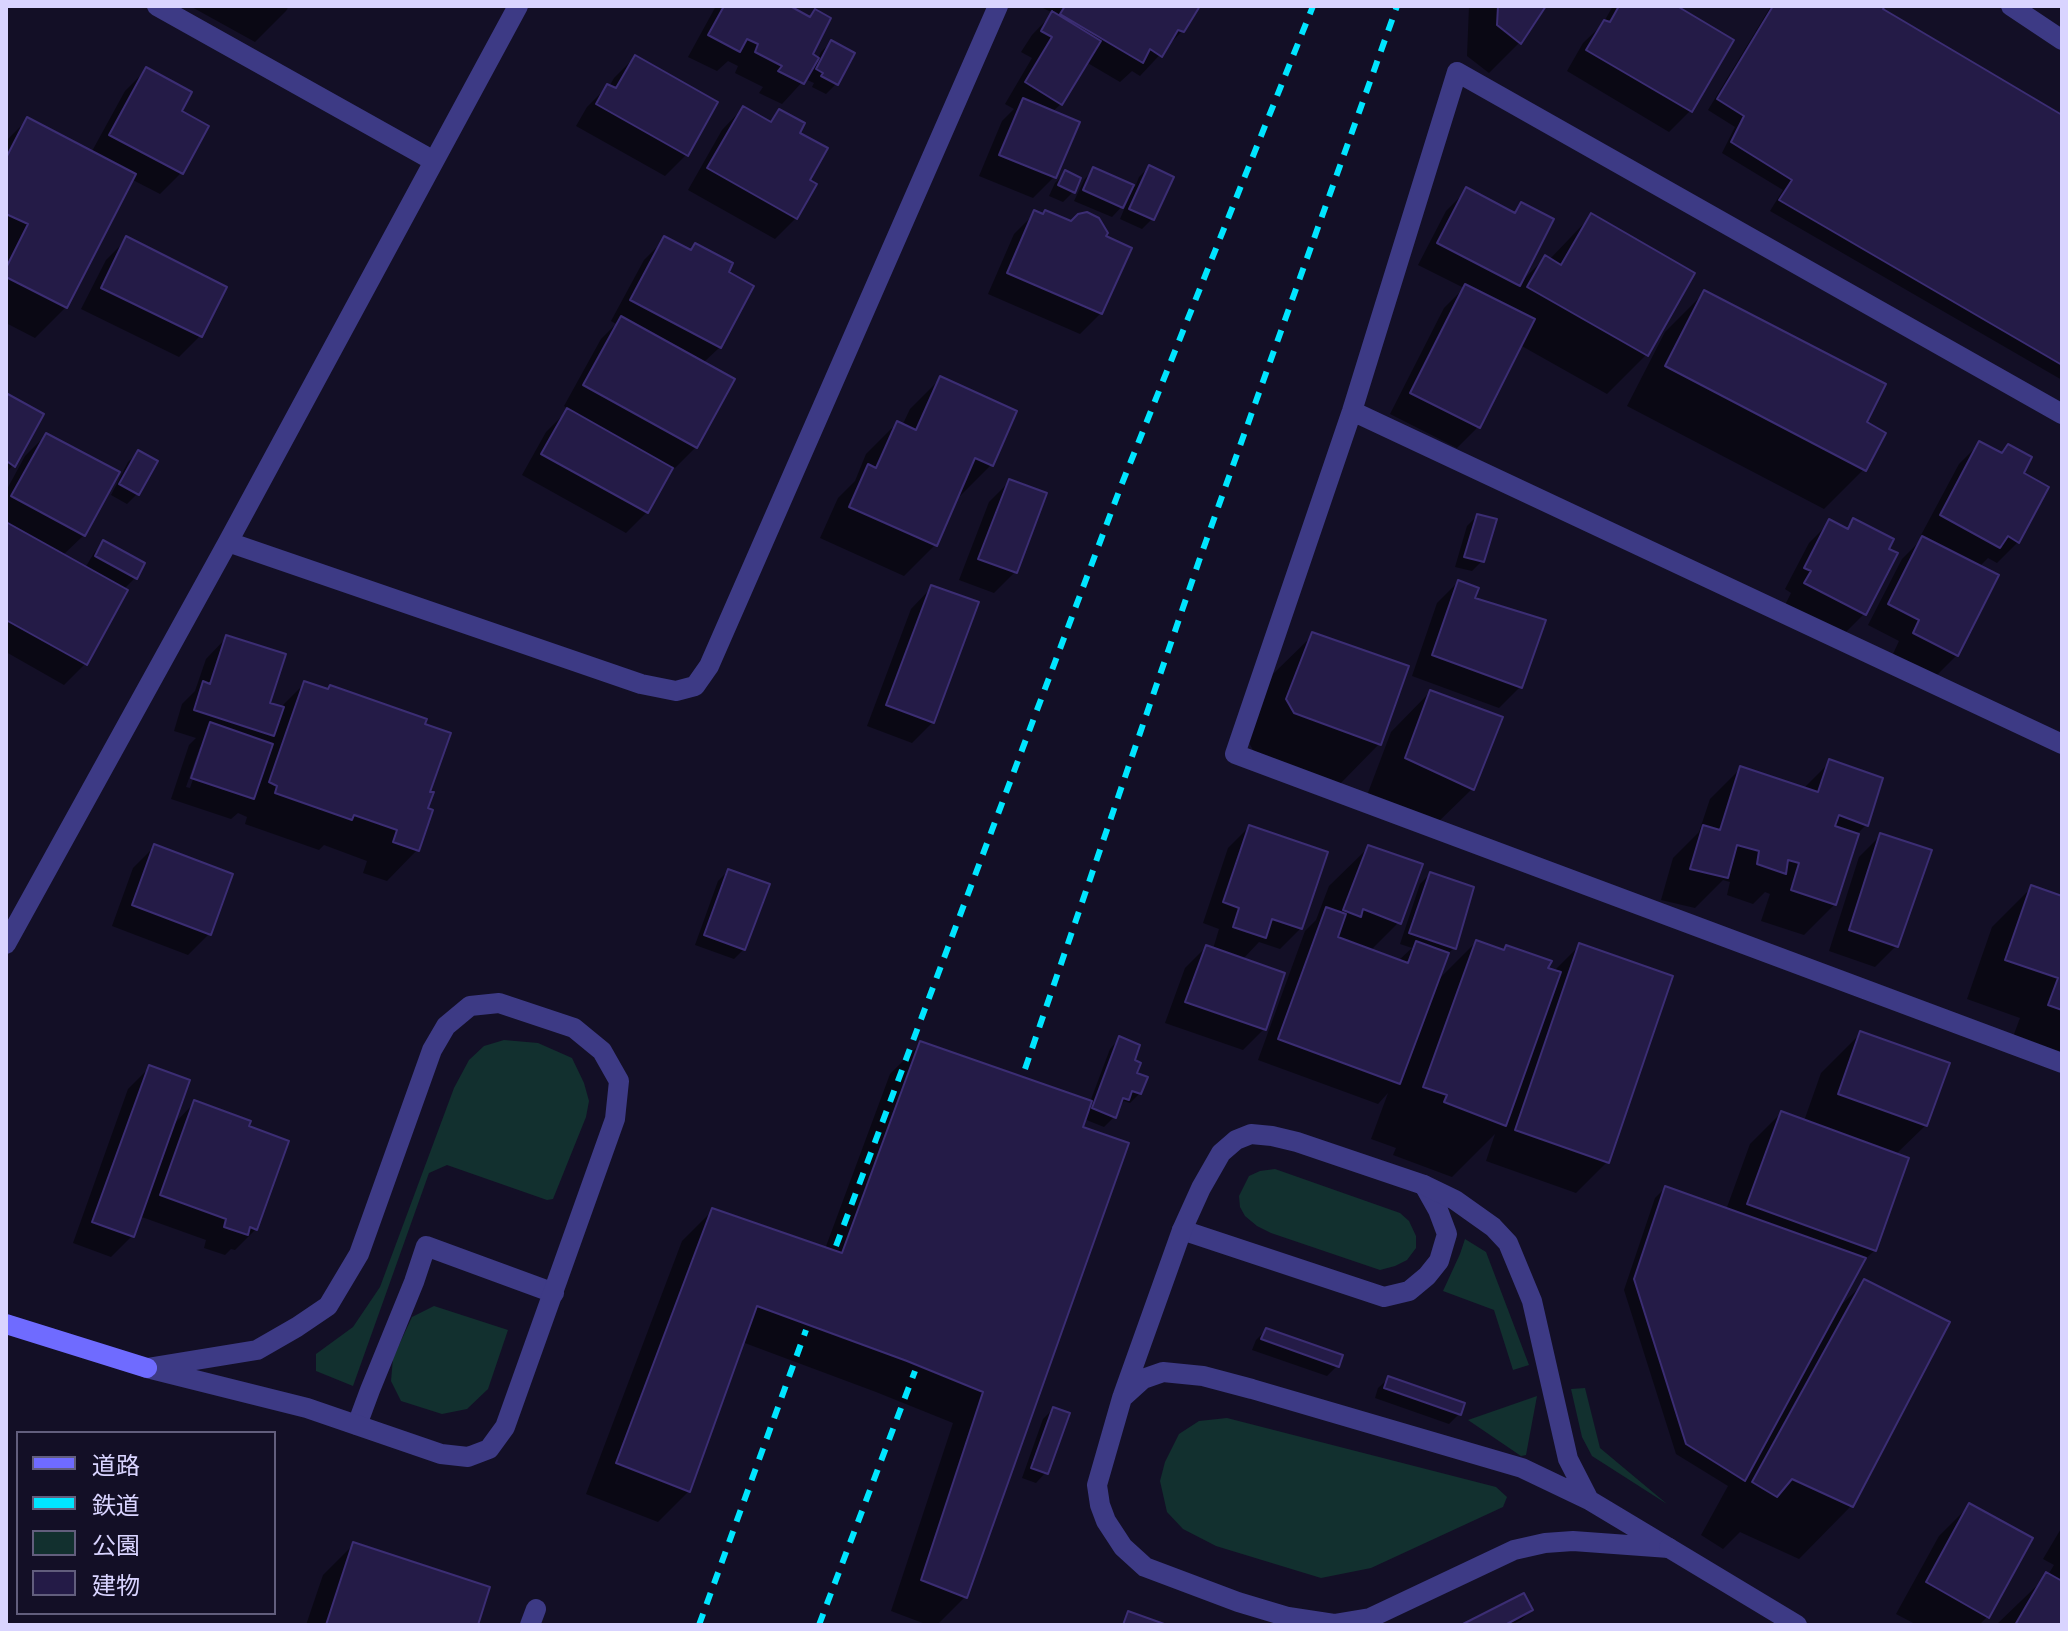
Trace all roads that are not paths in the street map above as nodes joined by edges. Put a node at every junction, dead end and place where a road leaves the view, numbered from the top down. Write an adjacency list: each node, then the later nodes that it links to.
1 (157, 6): 6 (street)
2 (518, 6): 6 (street)
3 (998, 6): 9 (street)
4 (2011, 6): 5 (street)
5 (2062, 40)
6 (434, 161): 9 (street)
7 (1352, 411): 8 (street); 10 (street); 12 (street)
8 (2062, 414)
9 (228, 542): 11 (street)
10 (2062, 744)
11 (6, 944)
12 (2062, 1063)
13 (1424, 1185): 14 (street); 14 (street); 20 (street)
14 (1182, 1230): 18 (street)
15 (554, 1293): 17 (street); 19 (street); 19 (street)
16 (6, 1324): 17 (main road)
17 (147, 1368): 19 (street)
18 (1122, 1398): 20 (street); 21 (street)
19 (357, 1425)
20 (1589, 1500): 21 (street)
21 (1669, 1548): 22 (street)
22 (1797, 1625)

